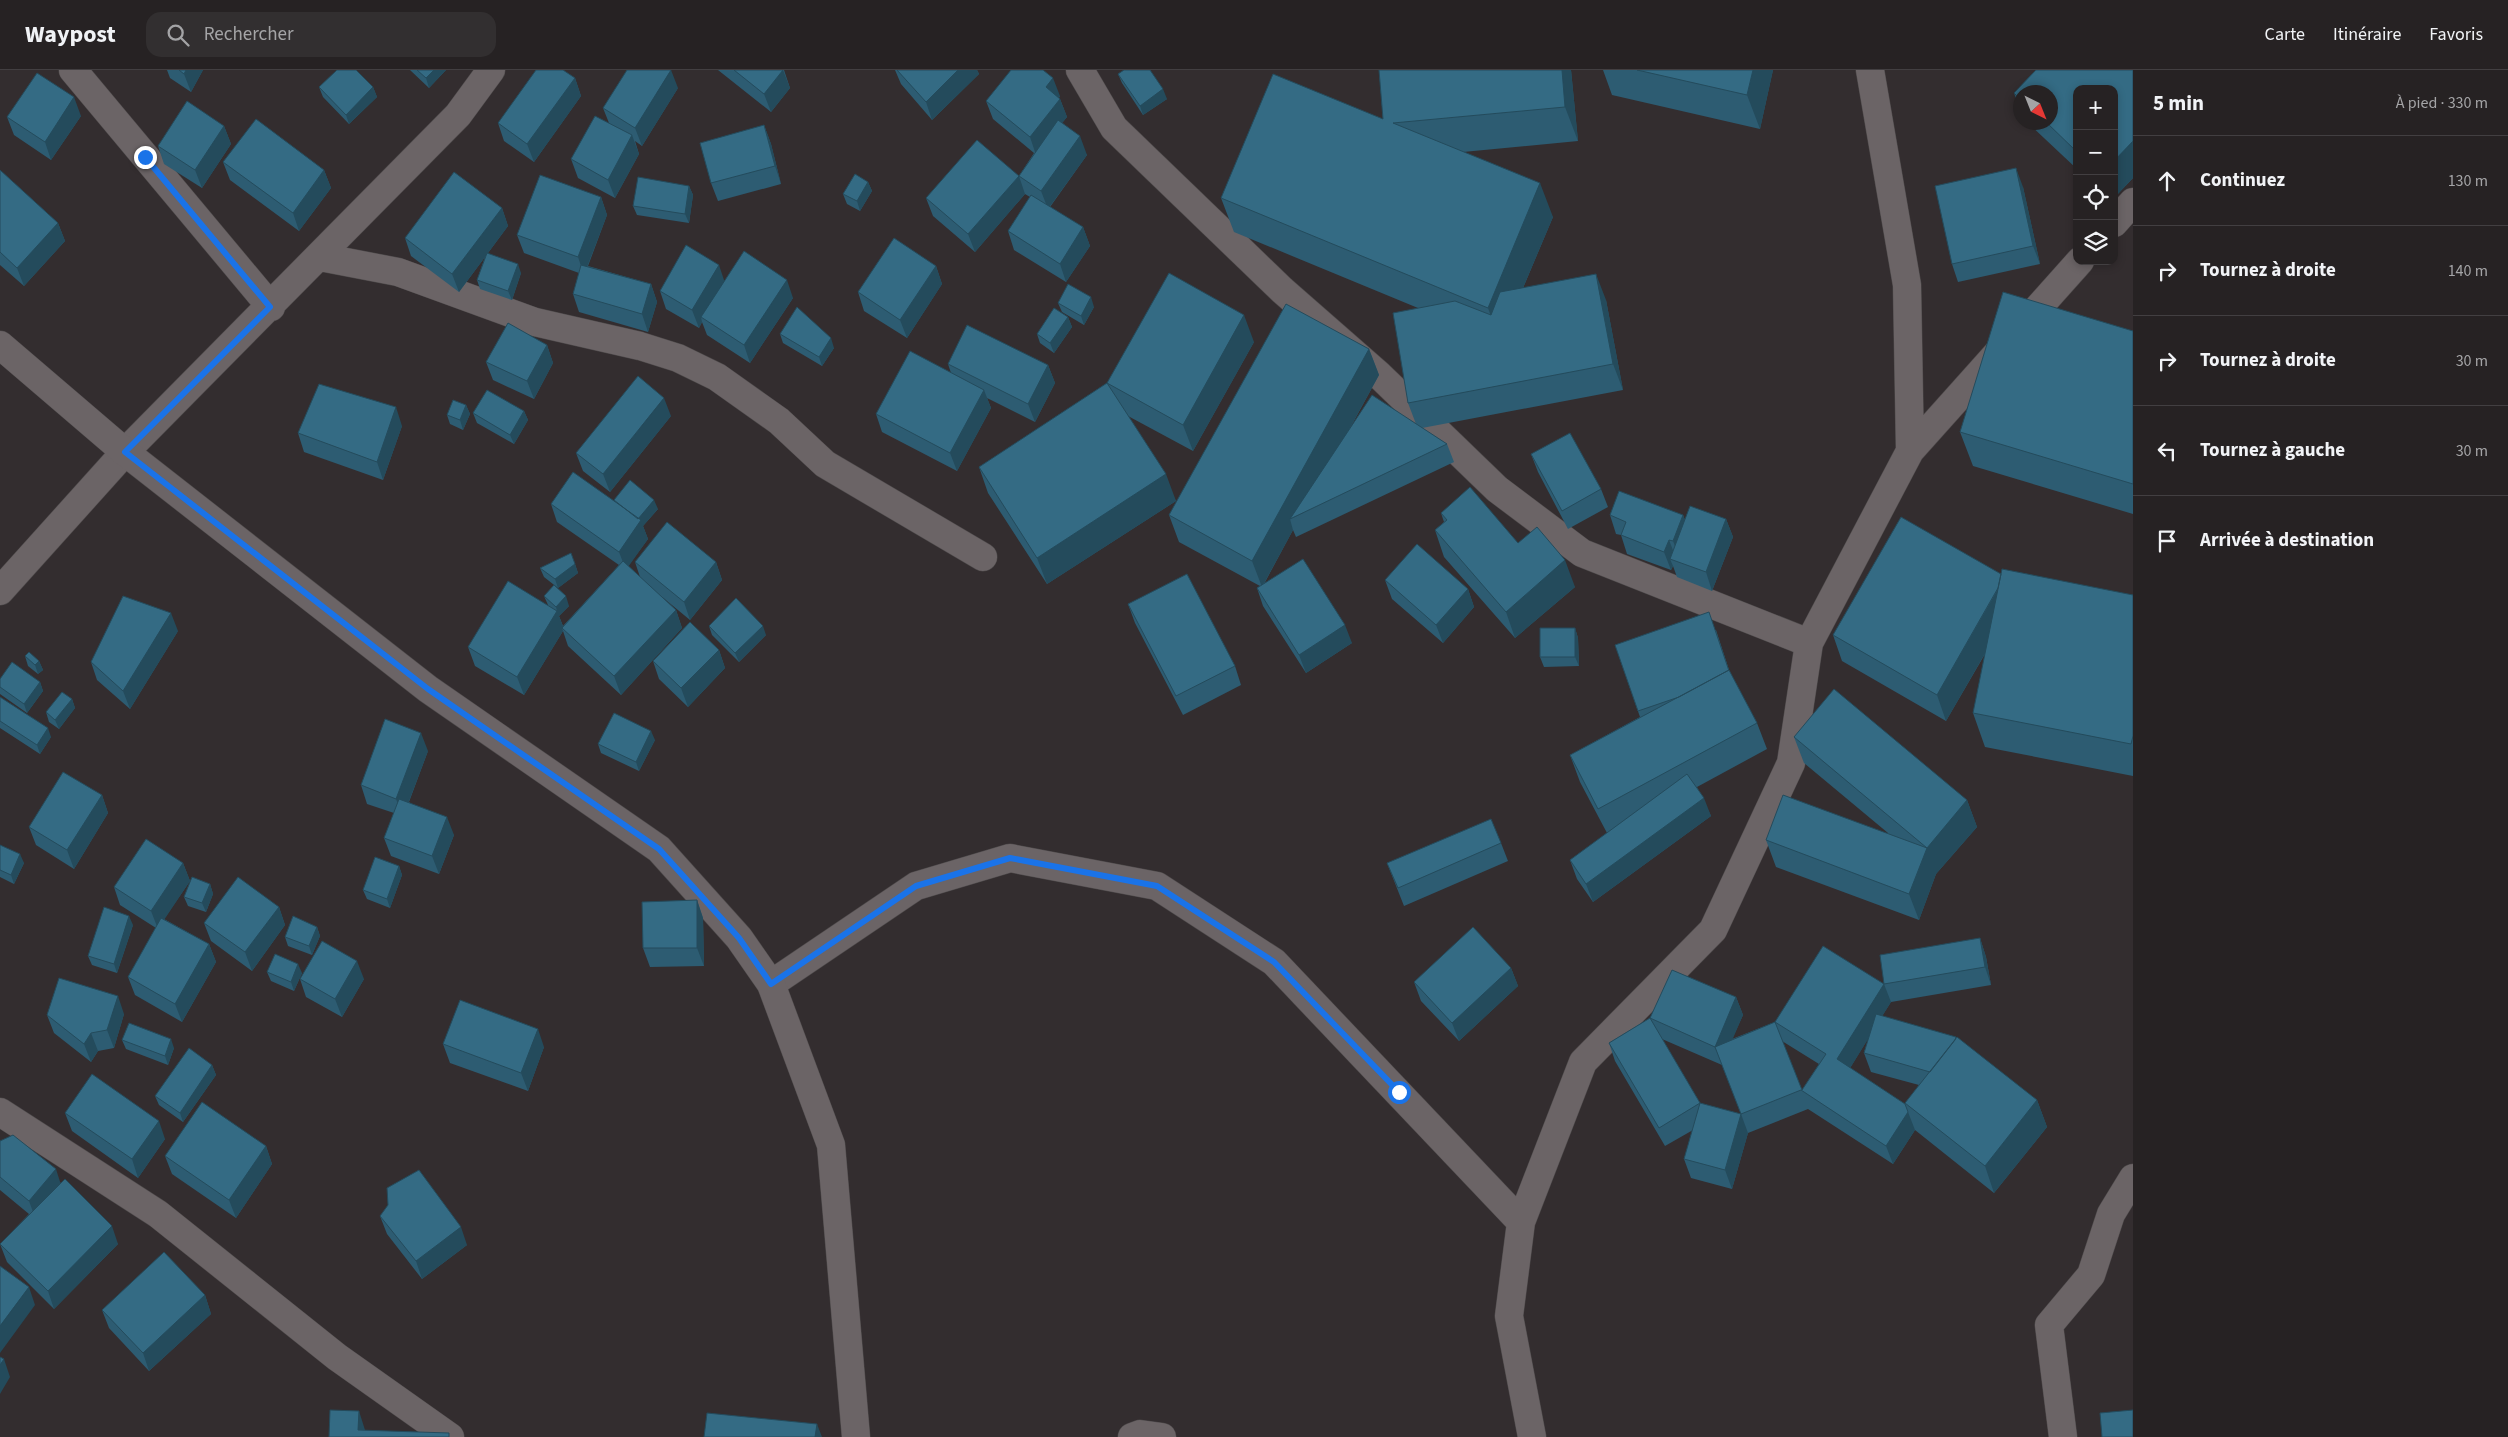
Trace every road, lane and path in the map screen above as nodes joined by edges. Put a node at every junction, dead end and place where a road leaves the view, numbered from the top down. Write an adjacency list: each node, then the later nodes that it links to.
1 (73, 70): 9 (street)
2 (492, 70): 7 (street)
3 (1080, 70): 15 (street)
4 (1870, 70): 11 (street)
5 (2133, 202): 6 (street)
6 (2117, 220)
7 (320, 257): 9 (street); 13 (street)
8 (2076, 265): 11 (street)
9 (270, 307): 12 (street)
10 (0, 345): 12 (street)
11 (1910, 451): 15 (street)
12 (125, 452): 14 (street); 16 (street)
13 (983, 557)
14 (0, 591)
15 (1809, 643): 19 (street)
16 (771, 984): 19 (street); 21 (street)
17 (0, 1112): 20 (street)
18 (2133, 1178): 25 (street)
19 (1521, 1222): 24 (street)
20 (450, 1437)
21 (856, 1437)
22 (1132, 1437): 23 (street)
23 (1162, 1437)
24 (1532, 1437)
25 (2063, 1437)

